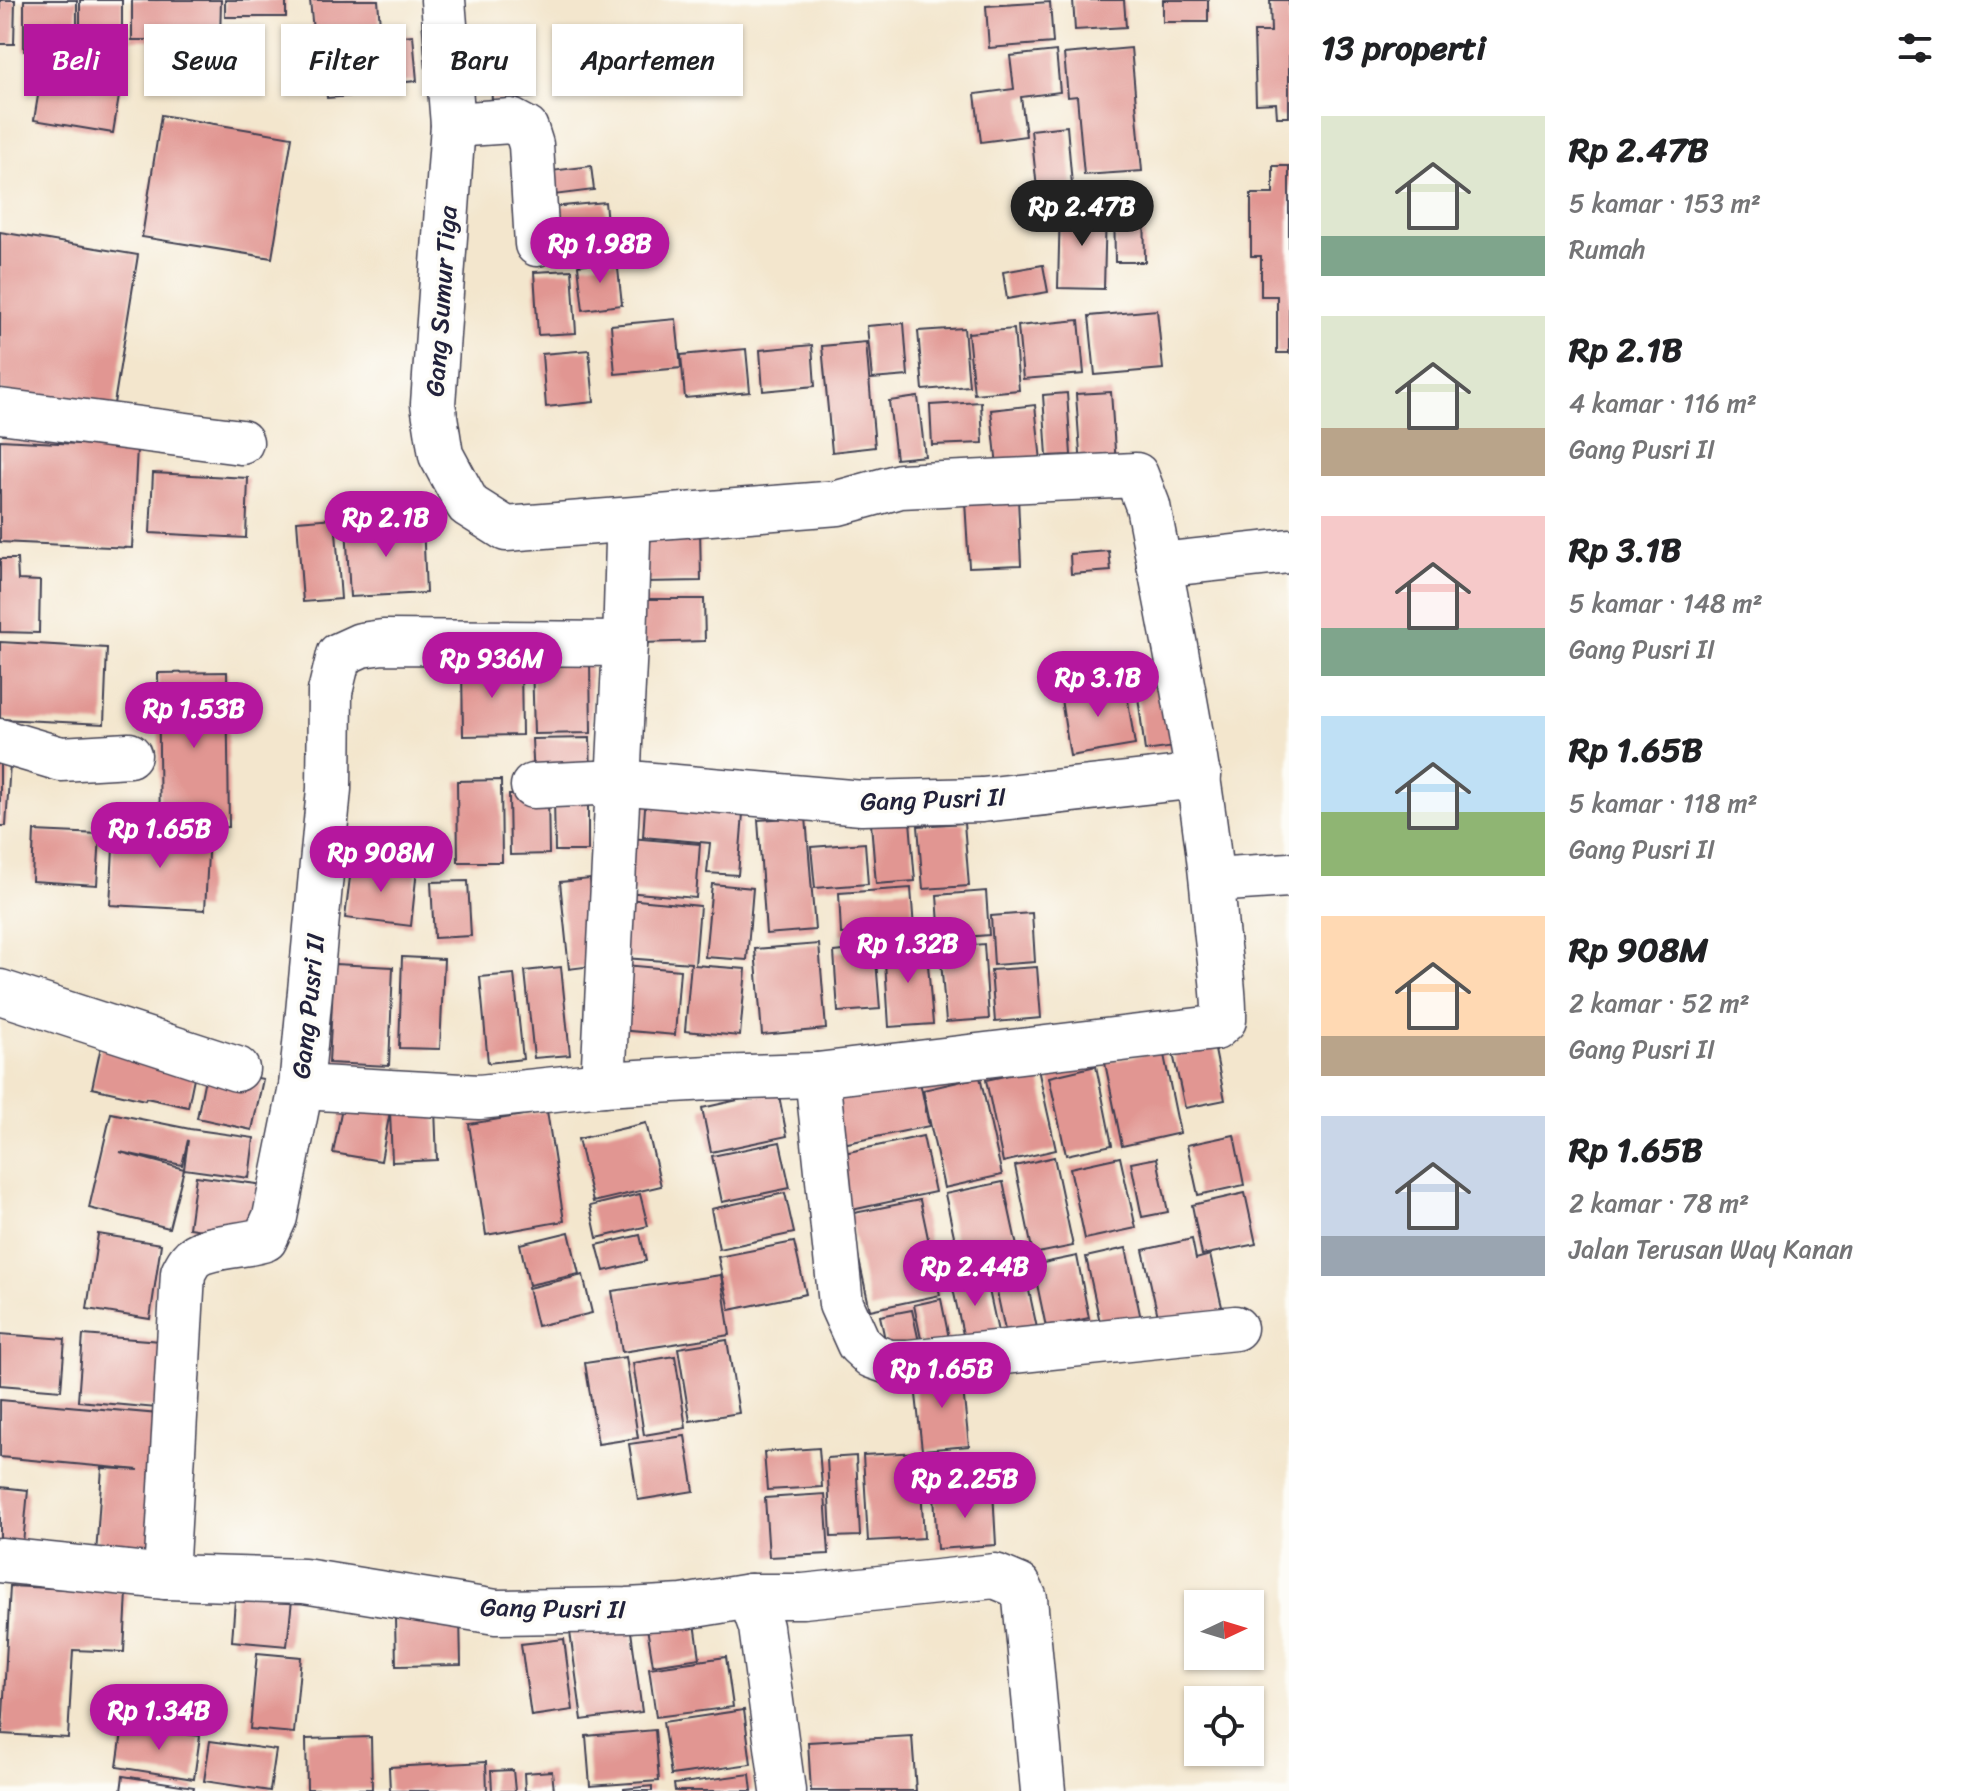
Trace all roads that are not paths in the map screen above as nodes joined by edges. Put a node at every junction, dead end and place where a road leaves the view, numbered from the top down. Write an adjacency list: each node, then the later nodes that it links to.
1 (443, 0): 2 (street, Gang Sumur Tiga)
2 (453, 125): 3 (street); 6 (street, Gang Sumur Tiga)
3 (537, 244)
4 (0, 411): 5 (street)
5 (241, 442)
6 (613, 521): 8 (street, Gang Sumur Tiga); 9 (street)
7 (1289, 551): 8 (street)
8 (1159, 565): 12 (street)
9 (625, 644): 13 (street); 21 (street, Gang Pusri II)
10 (0, 741): 11 (street)
11 (129, 755)
12 (1199, 776): 13 (street, Gang Pusri II); 16 (street)
13 (618, 782): 14 (street, Gang Pusri II); 20 (street)
14 (533, 786)
15 (1289, 875): 16 (street)
16 (1212, 880): 19 (street)
17 (0, 992): 18 (street)
18 (237, 1069)
19 (817, 1075): 20 (street); 22 (street)
20 (603, 1084): 21 (street)
21 (301, 1087): 24 (street, Gang Pusri II)
22 (1235, 1328)
23 (0, 1560): 24 (street, Gang Pusri II)
24 (166, 1577): 25 (street, Gang Pusri II)
25 (750, 1596): 26 (street); 27 (street, Gang Pusri II)
26 (783, 1791)
27 (1043, 1791)

